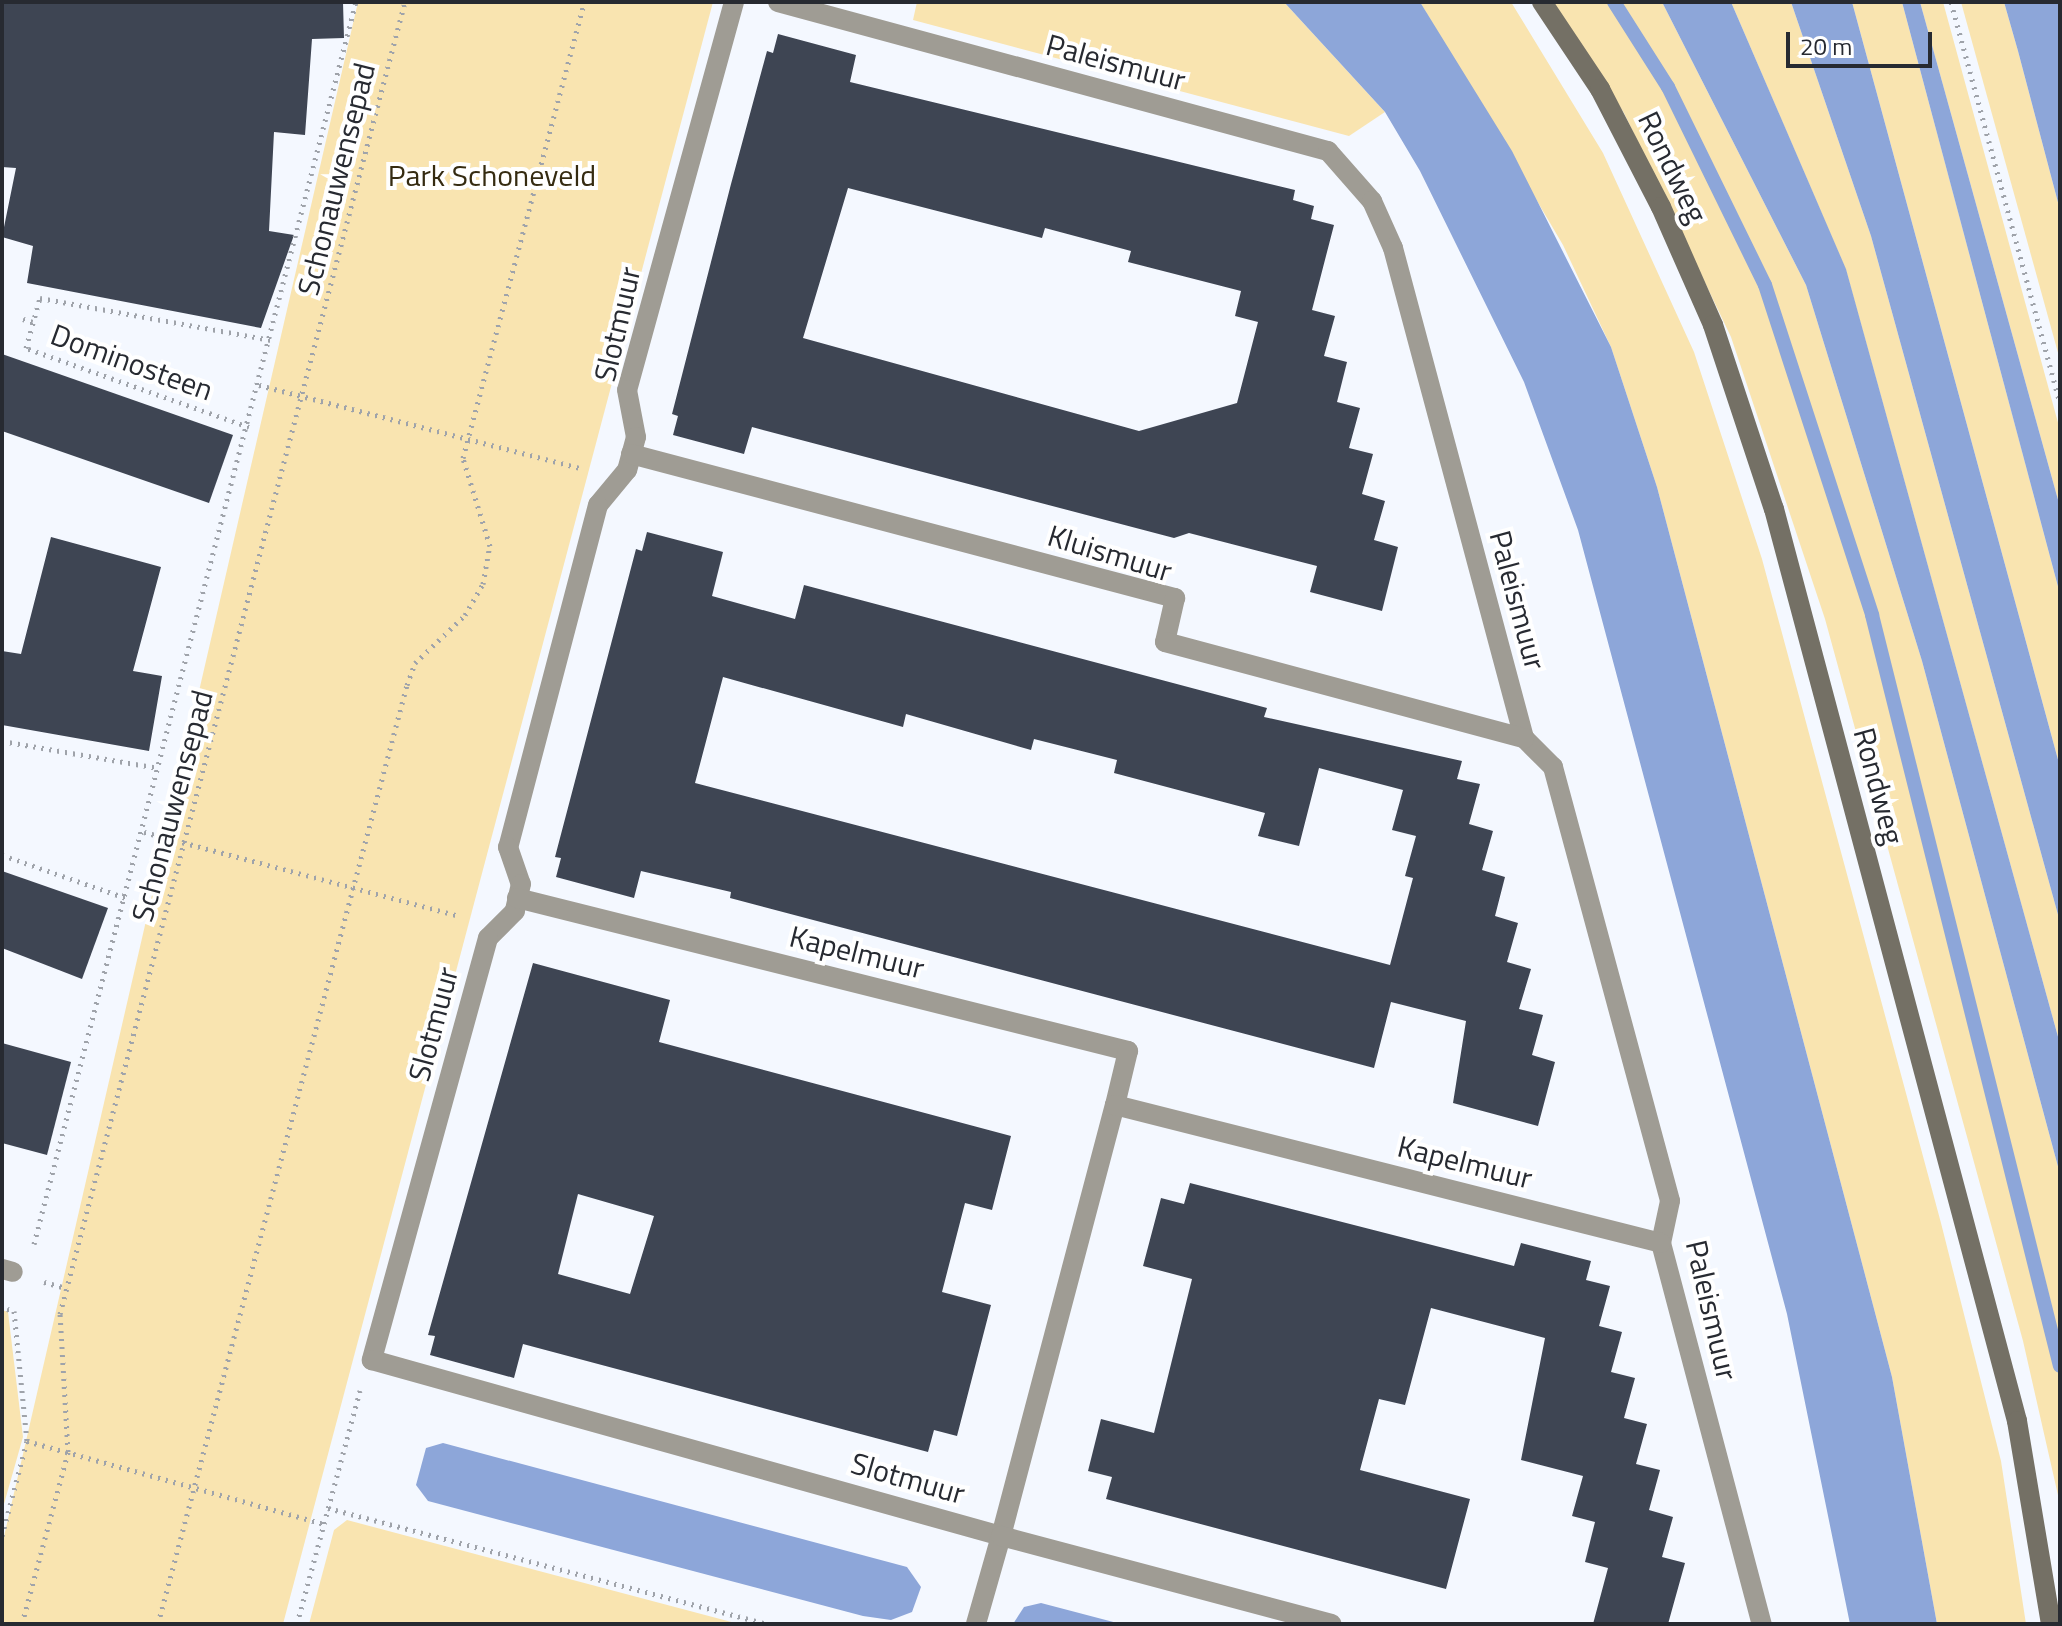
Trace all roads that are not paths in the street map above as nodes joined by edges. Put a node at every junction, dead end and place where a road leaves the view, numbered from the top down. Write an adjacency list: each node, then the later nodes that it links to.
1 (734, 2): 4 (street, Slotmuur)
2 (778, 2): 5 (street, Paleismuur)
3 (1542, 2): 13 (main road, Rondweg)
4 (631, 454): 5 (street, Kluismuur); 6 (street, Slotmuur)
5 (1524, 738): 8 (street, Paleismuur)
6 (517, 898): 7 (street, Kapelmuur); 9 (street, Slotmuur)
7 (1115, 1105): 8 (street, Kapelmuur); 9 (street, Kapelmuur)
8 (1661, 1243): 12 (street, Paleismuur)
9 (1001, 1536): 10 (street); 11 (street)
10 (976, 1624)
11 (1331, 1624)
12 (1762, 1624)
13 (2051, 1624)

